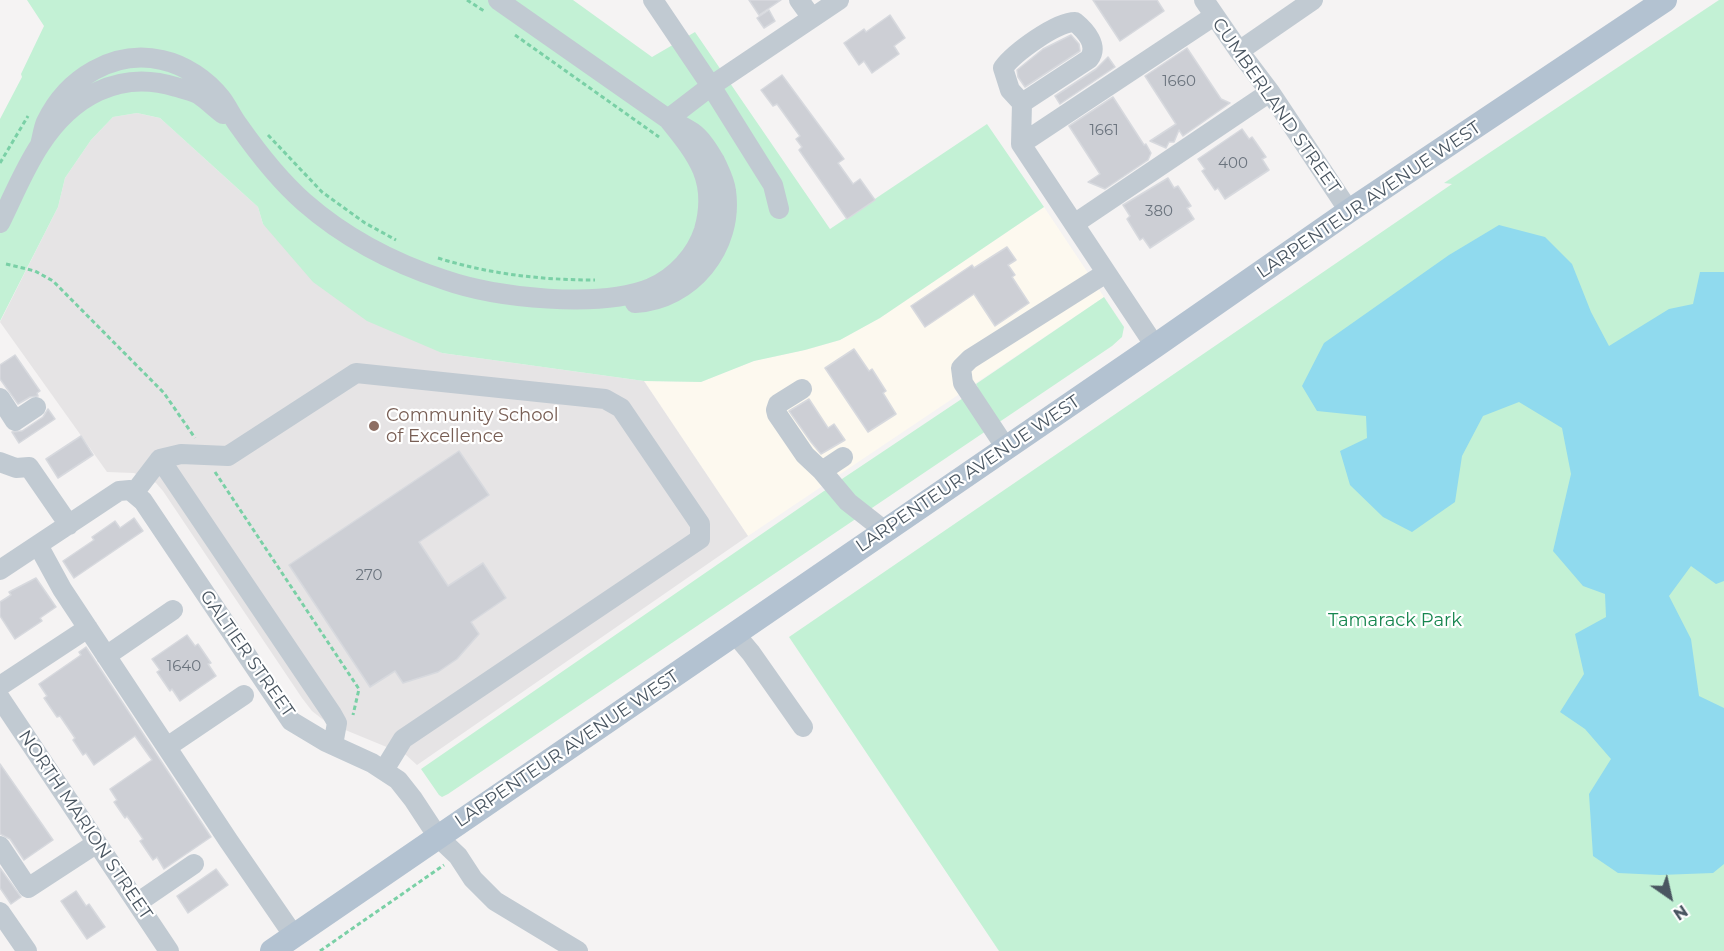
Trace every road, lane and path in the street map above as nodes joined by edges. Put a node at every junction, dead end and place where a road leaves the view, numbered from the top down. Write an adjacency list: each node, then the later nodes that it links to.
1 (498, 0): 15 (street)
2 (653, 0): 11 (street)
3 (799, 0): 8 (street)
4 (839, 0): 8 (street)
5 (1313, 0): 10 (street)
6 (1665, 0): 21 (main road, LARPENTEUR AVENUE WEST)
7 (1209, 8): 10 (street, CUMBERLAND STREET); 18 (street)
8 (812, 18): 11 (street)
9 (519, 39): 17 (path)
10 (1239, 51): 12 (street, CUMBERLAND STREET)
11 (711, 86): 15 (street); 20 (street)
12 (1270, 92): 21 (street, CUMBERLAND STREET); 23 (street)
13 (1022, 103): 13 (street); 18 (street)
14 (32, 111): 19 (path)
15 (668, 118): 22 (street)
16 (263, 128): 24 (path)
17 (661, 139)
18 (1021, 144): 23 (street)
19 (0, 163)
20 (779, 209)
21 (1349, 211): 29 (main road, LARPENTEUR AVENUE WEST)
22 (0, 223)
23 (1074, 224): 27 (street)
24 (405, 244)
25 (435, 256): 28 (path)
26 (6, 264): 34 (path)
27 (1106, 273): 29 (street); 33 (street)
28 (599, 280)
29 (1155, 346): 33 (main road, LARPENTEUR AVENUE WEST)
30 (802, 389): 38 (street)
31 (0, 398): 32 (street)
32 (36, 407)
33 (1006, 448): 41 (main road, LARPENTEUR AVENUE WEST)
34 (203, 454): 36 (street); 50 (path); 54 (street)
35 (843, 456): 38 (street)
36 (160, 459): 39 (street); 52 (street)
37 (0, 462): 40 (street)
38 (822, 471): 41 (street)
39 (132, 491): 40 (street); 52 (street, GALTIER STREET)
40 (69, 525): 42 (street)
41 (885, 531): 46 (main road, LARPENTEUR AVENUE WEST)
42 (38, 545): 43 (street); 45 (street)
43 (0, 570)
44 (173, 610): 47 (street)
45 (88, 628): 47 (street); 49 (street)
46 (735, 634): 51 (street); 55 (main road, LARPENTEUR AVENUE WEST)
47 (106, 656): 53 (street)
48 (244, 695): 53 (street)
49 (0, 696): 56 (street, NORTH MARION STREET)
50 (351, 723)
51 (803, 727)
52 (333, 745): 54 (street, GALTIER STREET)
53 (166, 747): 62 (street)
54 (384, 770): 55 (street, GALTIER STREET)
55 (438, 837): 62 (main road, LARPENTEUR AVENUE WEST); 67 (street, GALTIER STREET)
56 (97, 843): 57 (street); 60 (street, NORTH MARION STREET)
57 (0, 846)
58 (194, 864): 60 (street)
59 (444, 865): 66 (path)
60 (137, 903): 64 (street, NORTH MARION STREET)
61 (0, 912): 63 (street)
62 (294, 936): 65 (main road, LARPENTEUR AVENUE WEST)
63 (27, 951)
64 (169, 951)
65 (272, 951)
66 (320, 951)
67 (578, 951)

